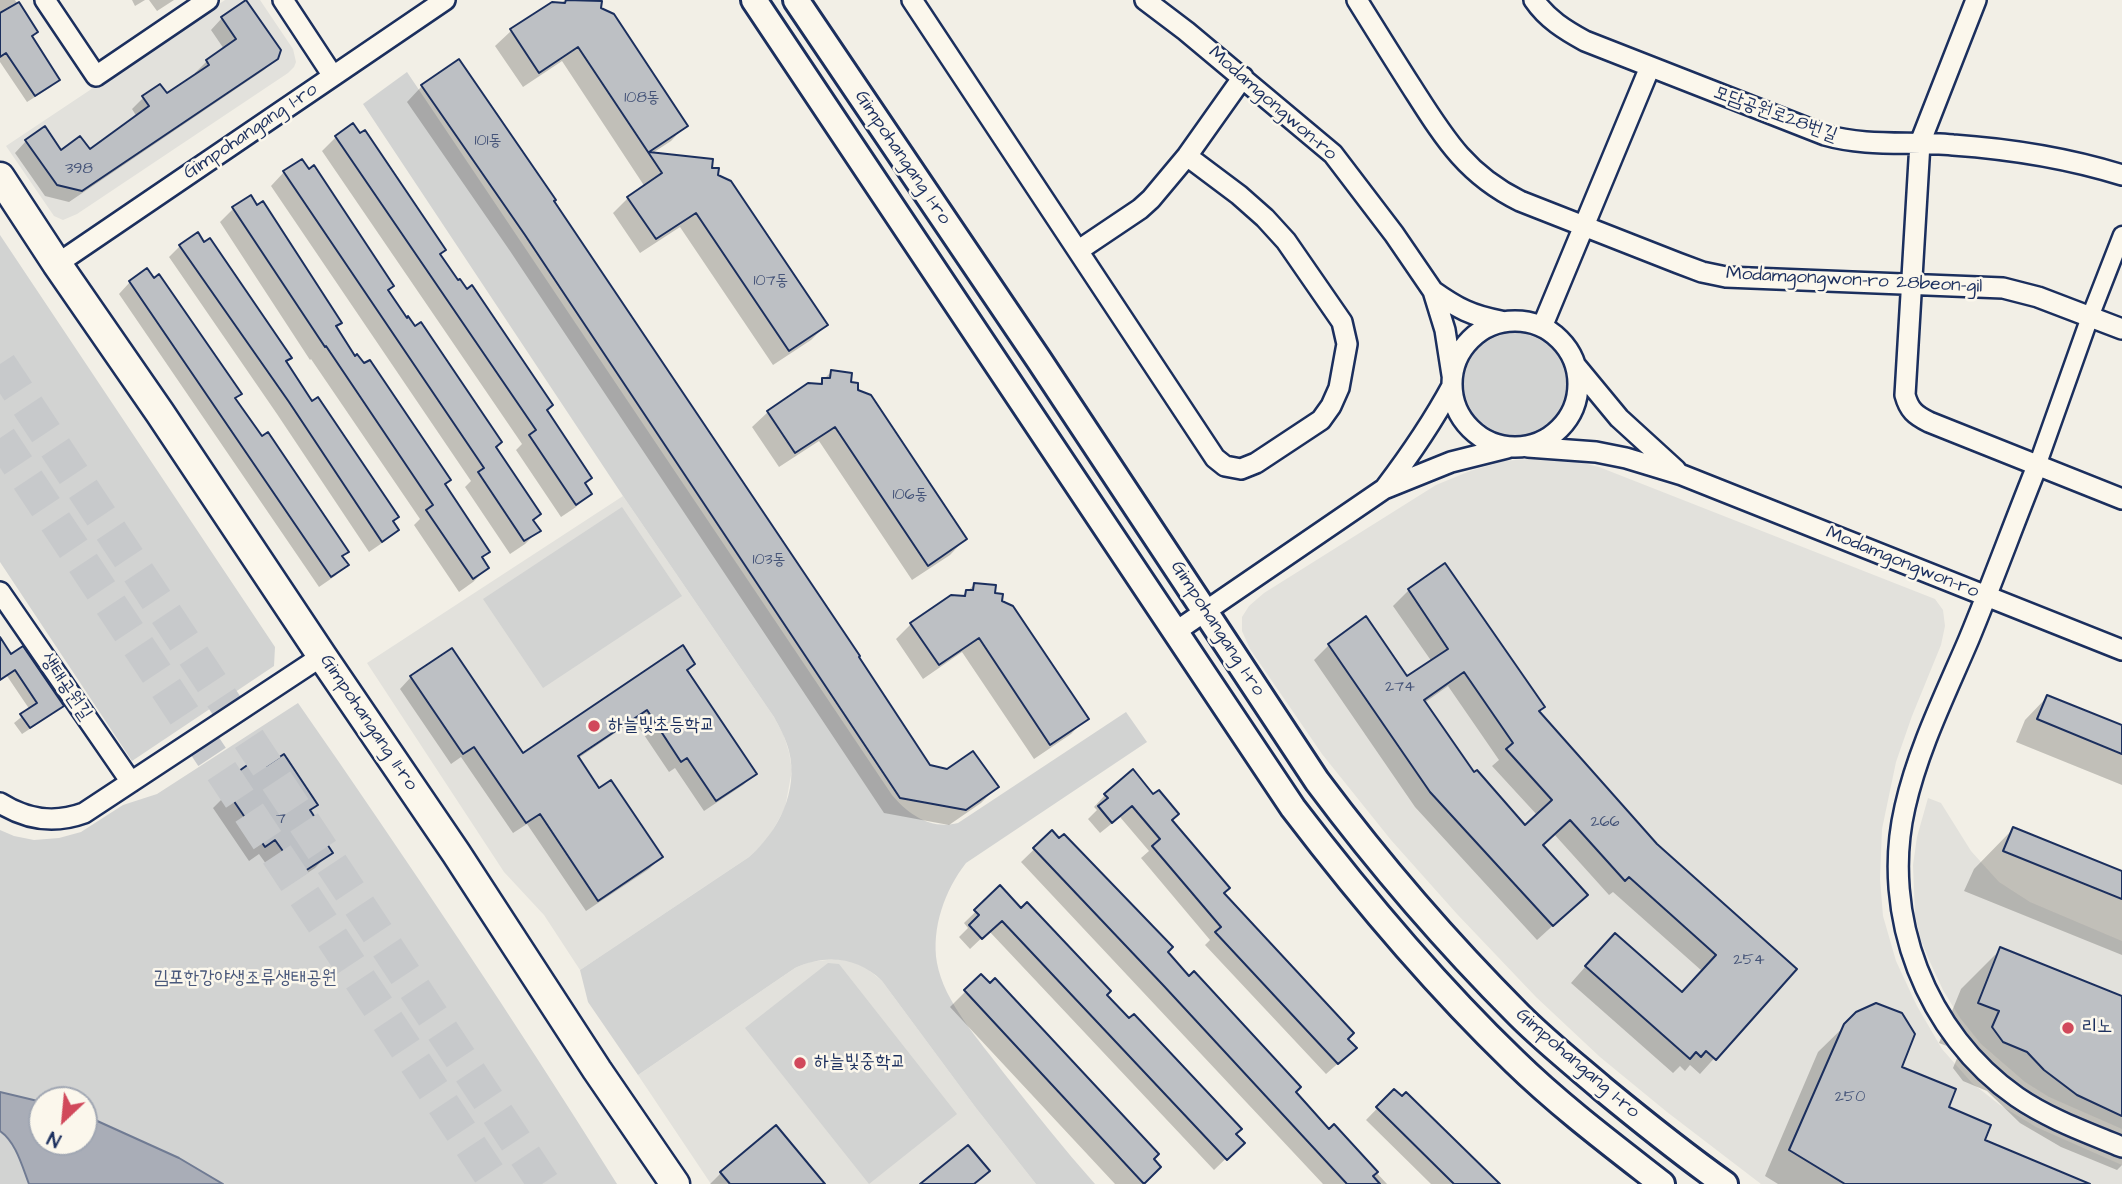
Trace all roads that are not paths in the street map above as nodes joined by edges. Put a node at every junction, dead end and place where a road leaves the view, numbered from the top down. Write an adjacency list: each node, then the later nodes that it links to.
1 (45, 0): 2 (street)
2 (208, 0)
3 (283, 0): 13 (street)
4 (445, 0): 13 (street, Gimpohangang 1-ro)
5 (754, 0): 40 (street, Gimpohangang 1-ro)
6 (796, 0): 39 (street, Gimpohangang 1-ro)
7 (912, 0): 21 (street)
8 (1145, 0): 14 (street, Modamgongwon-ro)
9 (1357, 0): 19 (street, Modamgongwon-ro 28beon-gil)
10 (1534, 0): 12 (street, 모담공원로28번길)
11 (1976, 0): 15 (street)
12 (1650, 67): 15 (street, 모담공원로28번길); 19 (street)
13 (333, 76): 22 (street, Gimpohangang 1-ro)
14 (1243, 77): 16 (street); 24 (street, Modamgongwon-ro)
15 (1920, 144): 17 (street, 모담공원로28번길); 23 (street)
16 (1186, 156): 21 (street); 21 (street)
17 (2122, 175)
18 (0, 177): 22 (main road, Gimpohangang 11-ro)
19 (1584, 226): 23 (street, Modamgongwon-ro 28beon-gil); 27 (street)
20 (2122, 235): 25 (street)
21 (1079, 250)
22 (57, 264): 42 (main road, Gimpohangang 11-ro)
23 (1911, 285): 25 (street, Modamgongwon-ro 28beon-gil); 33 (street)
24 (1433, 291): 26 (street); 30 (street)
25 (2090, 317): 28 (street, Modamgongwon-ro 28beon-gil); 33 (street)
26 (1505, 321): 27 (street); 30 (street)
27 (1542, 327): 29 (street)
28 (2122, 329)
29 (1576, 366): 32 (street); 34 (street)
30 (1452, 381): 31 (street); 35 (street)
31 (1507, 447): 32 (street); 35 (street)
32 (1528, 447): 34 (street, Modamgongwon-ro)
33 (2037, 466): 36 (street); 38 (street)
34 (1682, 475): 38 (street, Modamgongwon-ro)
35 (1384, 489): 39 (street)
36 (2122, 499)
37 (0, 592): 43 (street, 생태공원길)
38 (1986, 597): 41 (street, Modamgongwon-ro); 45 (street)
39 (1205, 611): 40 (street); 49 (street, Gimpohangang 1-ro)
40 (1175, 632): 48 (street, Gimpohangang 1-ro)
41 (2122, 650)
42 (318, 659): 43 (street); 46 (main road, Gimpohangang 11-ro); 47 (main road, Gimpohangang 11-ro)
43 (131, 782): 44 (street)
44 (0, 803)
45 (2122, 1147)
46 (666, 1184)
47 (675, 1184)
48 (1662, 1184)
49 (1725, 1184)

